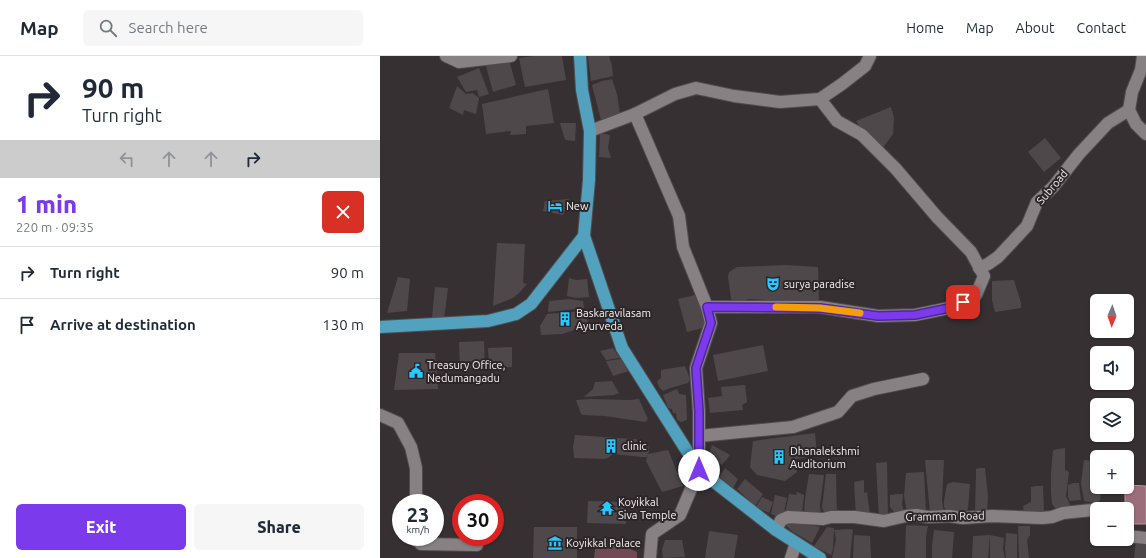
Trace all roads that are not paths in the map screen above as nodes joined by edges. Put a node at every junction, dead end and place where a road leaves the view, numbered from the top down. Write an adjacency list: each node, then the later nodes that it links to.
1 (446, 56): 2 (street)
2 (511, 56)
3 (580, 56): 9 (main road)
4 (870, 56): 6 (street)
5 (1143, 56): 7 (street)
6 (820, 99): 8 (street); 12 (street)
7 (1129, 110): 10 (street); 12 (street, Subroad)
8 (635, 114): 9 (street); 14 (street)
9 (590, 131): 11 (main road)
10 (1146, 134)
11 (584, 236): 15 (main road); 19 (main road)
12 (983, 266): 13 (street); 14 (street)
13 (991, 281)
14 (707, 307): 18 (street)
15 (380, 327)
16 (922, 379): 18 (street)
17 (380, 415): 20 (street)
18 (699, 436): 19 (street)
19 (699, 470): 22 (main road); 26 (street)
20 (416, 494)
21 (1090, 510): 22 (street, Grammam Road)
22 (776, 530): 25 (main road)
23 (1134, 537): 24 (street)
24 (1146, 538)
25 (796, 543): 27 (street); 28 (main road)
26 (650, 558)
27 (791, 558)
28 (820, 558)

